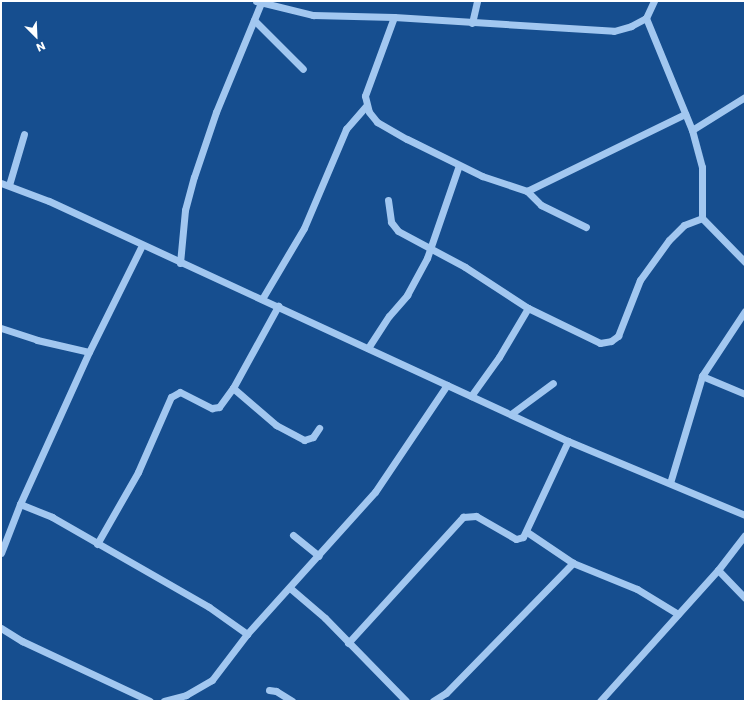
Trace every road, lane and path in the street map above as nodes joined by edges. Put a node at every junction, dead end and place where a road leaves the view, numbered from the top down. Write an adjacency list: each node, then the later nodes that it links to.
1 (477, 1): 7 (street)
2 (654, 1): 5 (street)
3 (259, 2): 4 (street); 6 (street)
4 (394, 17): 7 (street); 10 (street)
5 (646, 18): 7 (street); 11 (street)
6 (254, 20): 8 (street); 24 (street)
7 (472, 23)
8 (303, 69)
9 (745, 97): 12 (street)
10 (366, 106): 14 (street); 25 (street)
11 (685, 114): 12 (street); 17 (street)
12 (692, 130): 19 (street)
13 (24, 134): 16 (street)
14 (459, 165): 17 (street); 22 (street)
15 (1, 183): 16 (street)
16 (9, 185): 21 (street)
17 (527, 191): 20 (street)
18 (388, 200): 22 (street)
19 (702, 218): 23 (street); 27 (street)
20 (586, 227)
21 (142, 245): 24 (street); 31 (street)
22 (430, 247): 27 (street); 30 (street)
23 (745, 262)
24 (180, 263): 25 (street)
25 (262, 299): 26 (street)
26 (278, 306): 30 (street); 35 (street)
27 (528, 308): 37 (street)
28 (745, 311): 32 (street)
29 (1, 328): 31 (street)
30 (368, 348): 34 (street)
31 (89, 352): 42 (street)
32 (702, 376): 36 (street); 41 (street)
33 (553, 384): 38 (street)
34 (447, 385): 37 (street); 49 (street)
35 (234, 388): 39 (street); 47 (street)
36 (745, 394)
37 (471, 396): 38 (street)
38 (511, 414): 40 (street)
39 (319, 428)
40 (568, 441): 41 (street); 44 (street)
41 (670, 484): 43 (street)
42 (20, 504): 47 (street); 48 (street)
43 (745, 515)
44 (527, 532): 50 (street); 57 (street)
45 (293, 535): 49 (street)
46 (745, 535): 51 (street)
47 (96, 544): 56 (street)
48 (1, 553)
49 (319, 556): 52 (street)
50 (573, 563): 54 (street); 63 (street)
51 (718, 570): 53 (street); 54 (street)
52 (290, 588): 56 (street); 57 (street)
53 (745, 598)
54 (678, 614): 64 (street)
55 (1, 628): 59 (street)
56 (247, 634): 60 (street)
57 (348, 643): 62 (street)
58 (269, 690): 61 (street)
59 (150, 701)
60 (164, 701)
61 (292, 701)
62 (406, 701)
63 (433, 701)
64 (600, 701)

